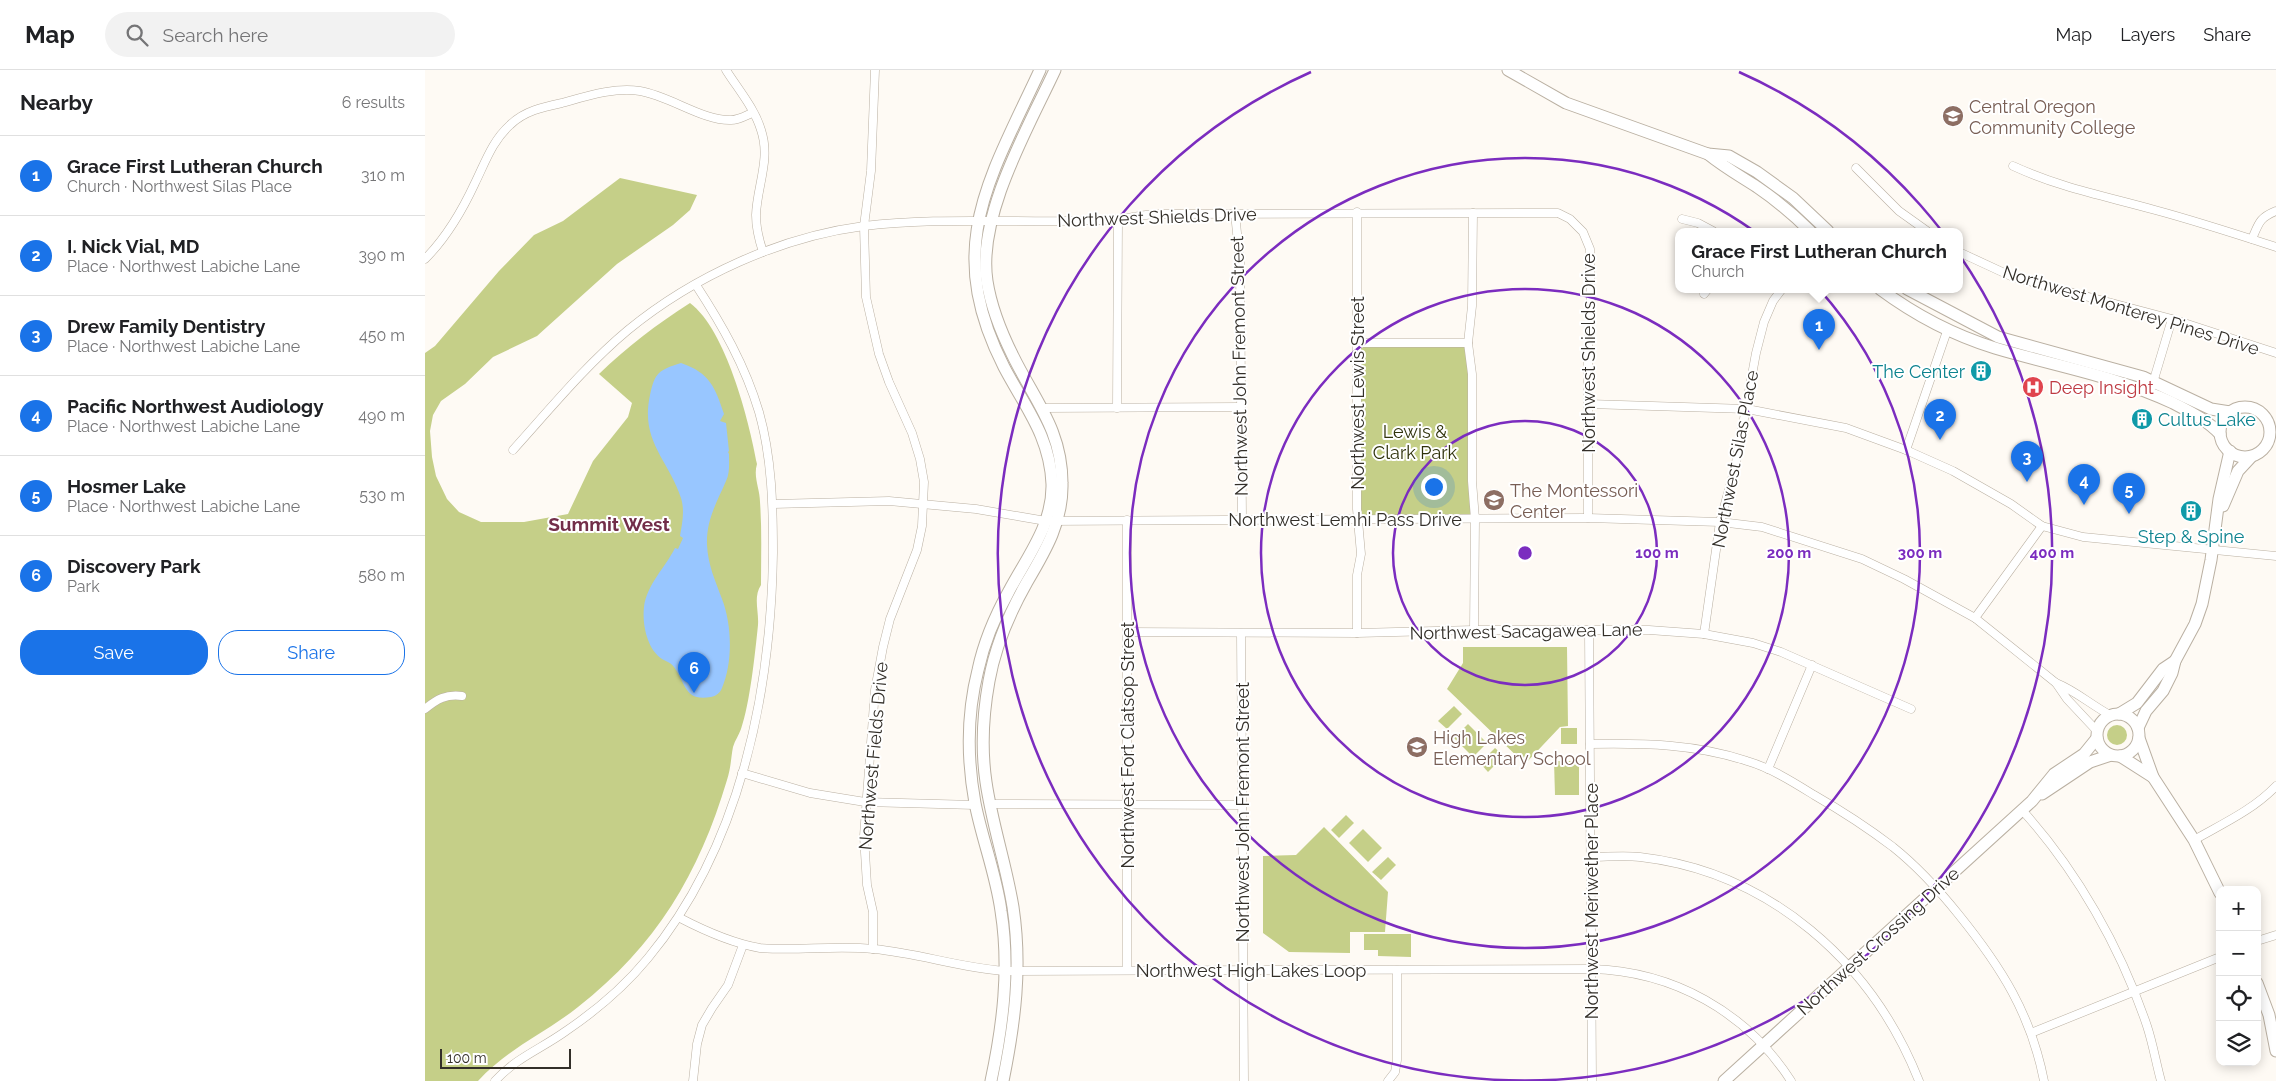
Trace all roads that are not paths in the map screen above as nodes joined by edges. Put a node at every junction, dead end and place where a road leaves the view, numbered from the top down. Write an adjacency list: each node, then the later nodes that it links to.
1 (726, 70): 6 (street)
2 (875, 70): 18 (street, Northwest Fields Drive)
3 (1040, 70): 17 (main road)
4 (1055, 70): 16 (main road)
5 (1508, 70): 7 (main road)
6 (752, 113): 25 (street); 27 (street)
7 (1709, 154): 20 (main road); 21 (main road)
8 (2013, 166): 23 (street)
9 (1856, 168): 22 (street)
10 (2276, 211): 23 (street)
11 (1357, 212): 12 (street, Northwest Shields Drive); 13 (street, Northwest Shields Drive); 35 (street, Northwest Lewis Street)
12 (1235, 213): 14 (street, Northwest Shields Drive); 40 (street, Northwest John Fremont Street)
13 (1473, 213): 34 (street); 39 (street, Northwest Shields Drive)
14 (1117, 219): 16 (street, Northwest Shields Drive); 42 (street)
15 (1682, 219): 19 (street)
16 (991, 220): 17 (street, Northwest Shields Drive); 41 (main road)
17 (978, 221): 18 (street, Northwest Shields Drive); 61 (main road)
18 (865, 226): 25 (street, Northwest Shields Drive); 53 (street, Northwest Fields Drive)
19 (1707, 228)
20 (1807, 228)
21 (1825, 228)
22 (1923, 228)
23 (2252, 239): 24 (street)
24 (2276, 247)
25 (763, 252): 28 (street, Northwest Shields Drive)
26 (1963, 254): 32 (street, Northwest Monterey Pines Drive)
27 (425, 260)
28 (696, 285): 48 (street, Northwest Shields Drive); 52 (street)
29 (1779, 293): 43 (street, Northwest Silas Place)
30 (1886, 293): 33 (main road)
31 (1915, 293): 37 (main road)
32 (2172, 319): 36 (street, Northwest Monterey Pines Drive); 37 (street)
33 (1947, 331): 38 (main road); 49 (street)
34 (1468, 342): 35 (street); 56 (street)
35 (1356, 343): 54 (street, Northwest Lewis Street)
36 (2276, 353)
37 (2154, 381): 38 (street); 44 (main road)
38 (2149, 393): 46 (main road)
39 (1589, 404): 43 (street); 55 (street, Northwest Shields Drive)
40 (1241, 407): 42 (street); 59 (street, Northwest John Fremont Street)
41 (1043, 408): 42 (street); 57 (main road)
42 (1117, 408)
43 (1747, 409): 49 (street); 62 (street, Northwest Silas Place)
44 (2229, 412): 45 (main road); 46 (main road)
45 (2272, 427): 47 (main road)
46 (2220, 434): 50 (main road)
47 (2271, 446): 51 (main road)
48 (513, 450)
49 (1906, 450): 63 (street)
50 (2230, 451): 51 (main road); 60 (main road)
51 (2251, 457): 60 (main road)
52 (773, 504): 53 (street, Northwest Lemhi Pass Drive); 85 (street)
53 (924, 504): 61 (street, Northwest Lemhi Pass Drive); 89 (street, Northwest Fields Drive)
54 (1357, 518): 56 (street, Northwest Lemhi Pass Drive); 59 (street, Northwest Lemhi Pass Drive); 71 (street, Northwest Lewis Street)
55 (1588, 518): 56 (street, Northwest Lemhi Pass Drive); 62 (street, Northwest Lemhi Pass Drive)
56 (1475, 519): 67 (street)
57 (1058, 520): 58 (street, Northwest Lemhi Pass Drive); 61 (street, Northwest Lemhi Pass Drive); 91 (main road)
58 (1127, 520): 59 (street, Northwest Lemhi Pass Drive); 69 (street, Northwest Fort Clatsop Street)
59 (1243, 520)
60 (2218, 520): 64 (main road)
61 (1046, 521): 90 (main road)
62 (1720, 522): 66 (street, Northwest Lemhi Pass Drive); 72 (street, Northwest Silas Place)
63 (2043, 526): 64 (street); 66 (street)
64 (2213, 551): 65 (street); 73 (main road)
65 (2276, 556)
66 (1975, 618): 75 (street, Northwest Lemhi Pass Drive)
67 (1474, 630): 68 (street, Northwest Sacagawea Lane); 71 (street, Northwest Sacagawea Lane)
68 (1589, 631): 72 (street, Northwest Sacagawea Lane); 82 (street, Northwest Meriwether Place)
69 (1127, 632): 70 (street, Northwest Sacagawea Lane); 93 (street, Northwest Fort Clatsop Street)
70 (1241, 633): 71 (street, Northwest Sacagawea Lane); 92 (street, Northwest John Fremont Street)
71 (1357, 633)
72 (1703, 634): 74 (street, Northwest Sacagawea Lane)
73 (2175, 661): 79 (main road); 80 (main road)
74 (1812, 665): 78 (street, Northwest Sacagawea Lane); 84 (street)
75 (2056, 683): 79 (street, Northwest Lemhi Pass Drive); 81 (street, Northwest Lemhi Pass Drive)
76 (462, 696): 77 (street)
77 (425, 709)
78 (1911, 709)
79 (2115, 715): 80 (main road); 81 (main road)
80 (2138, 733): 83 (main road); 86 (main road)
81 (2097, 735): 83 (main road); 88 (main road, Northwest Crossing Drive)
82 (1590, 744): 84 (street); 96 (street, Northwest Meriwether Place)
83 (2115, 756): 86 (main road); 88 (main road, Northwest Crossing Drive)
84 (1768, 768): 98 (street)
85 (742, 773): 89 (street); 99 (street)
86 (2153, 777): 95 (main road)
87 (2276, 786): 95 (street)
88 (2032, 801): 94 (main road, Northwest Crossing Drive)
89 (865, 802): 90 (street); 103 (street, Northwest Fields Drive)
90 (975, 804): 110 (main road)
91 (990, 804): 93 (street); 111 (main road)
92 (1243, 804): 93 (street); 106 (street, Northwest John Fremont Street)
93 (1127, 805): 108 (street, Northwest Fort Clatsop Street)
94 (2022, 810): 98 (main road, Northwest Crossing Drive); 112 (street)
95 (2194, 840): 97 (main road)
96 (1591, 857): 105 (street); 107 (street, Northwest Meriwether Place)
97 (2217, 886)
98 (1936, 888): 105 (main road, Northwest Crossing Drive); 114 (street)
99 (680, 918): 102 (street, Northwest High Lakes Loop); 117 (street)
100 (2276, 935): 101 (street)
101 (2261, 940)
102 (743, 945): 103 (street, Northwest High Lakes Loop); 118 (street)
103 (873, 949): 110 (street, Northwest High Lakes Loop)
104 (2216, 959): 112 (street)
105 (1850, 967): 115 (main road, Northwest Crossing Drive); 126 (street)
106 (1243, 969): 108 (street, Northwest High Lakes Loop); 109 (street, Northwest High Lakes Loop); 121 (street, Northwest John Fremont Street)
107 (1591, 969): 109 (street, Northwest High Lakes Loop); 115 (street, Northwest High Lakes Loop); 123 (street, Northwest Meriwether Place)
108 (1127, 970): 111 (street, Northwest High Lakes Loop)
109 (1397, 970): 122 (street)
110 (1005, 971): 111 (street, Northwest High Lakes Loop); 119 (main road)
111 (1018, 971): 120 (main road)
112 (2134, 992): 114 (street); 128 (street)
113 (2261, 994): 116 (main road)
114 (2031, 1033): 127 (street)
115 (1764, 1044): 124 (main road, Northwest Crossing Drive); 125 (street, Northwest High Lakes Loop)
116 (2276, 1051)
117 (495, 1081)
118 (693, 1081)
119 (991, 1081)
120 (1003, 1081)
121 (1244, 1081)
122 (1388, 1081)
123 (1591, 1081)
124 (1724, 1081)
125 (1791, 1081)
126 (1919, 1081)
127 (2044, 1081)
128 (2161, 1081)

